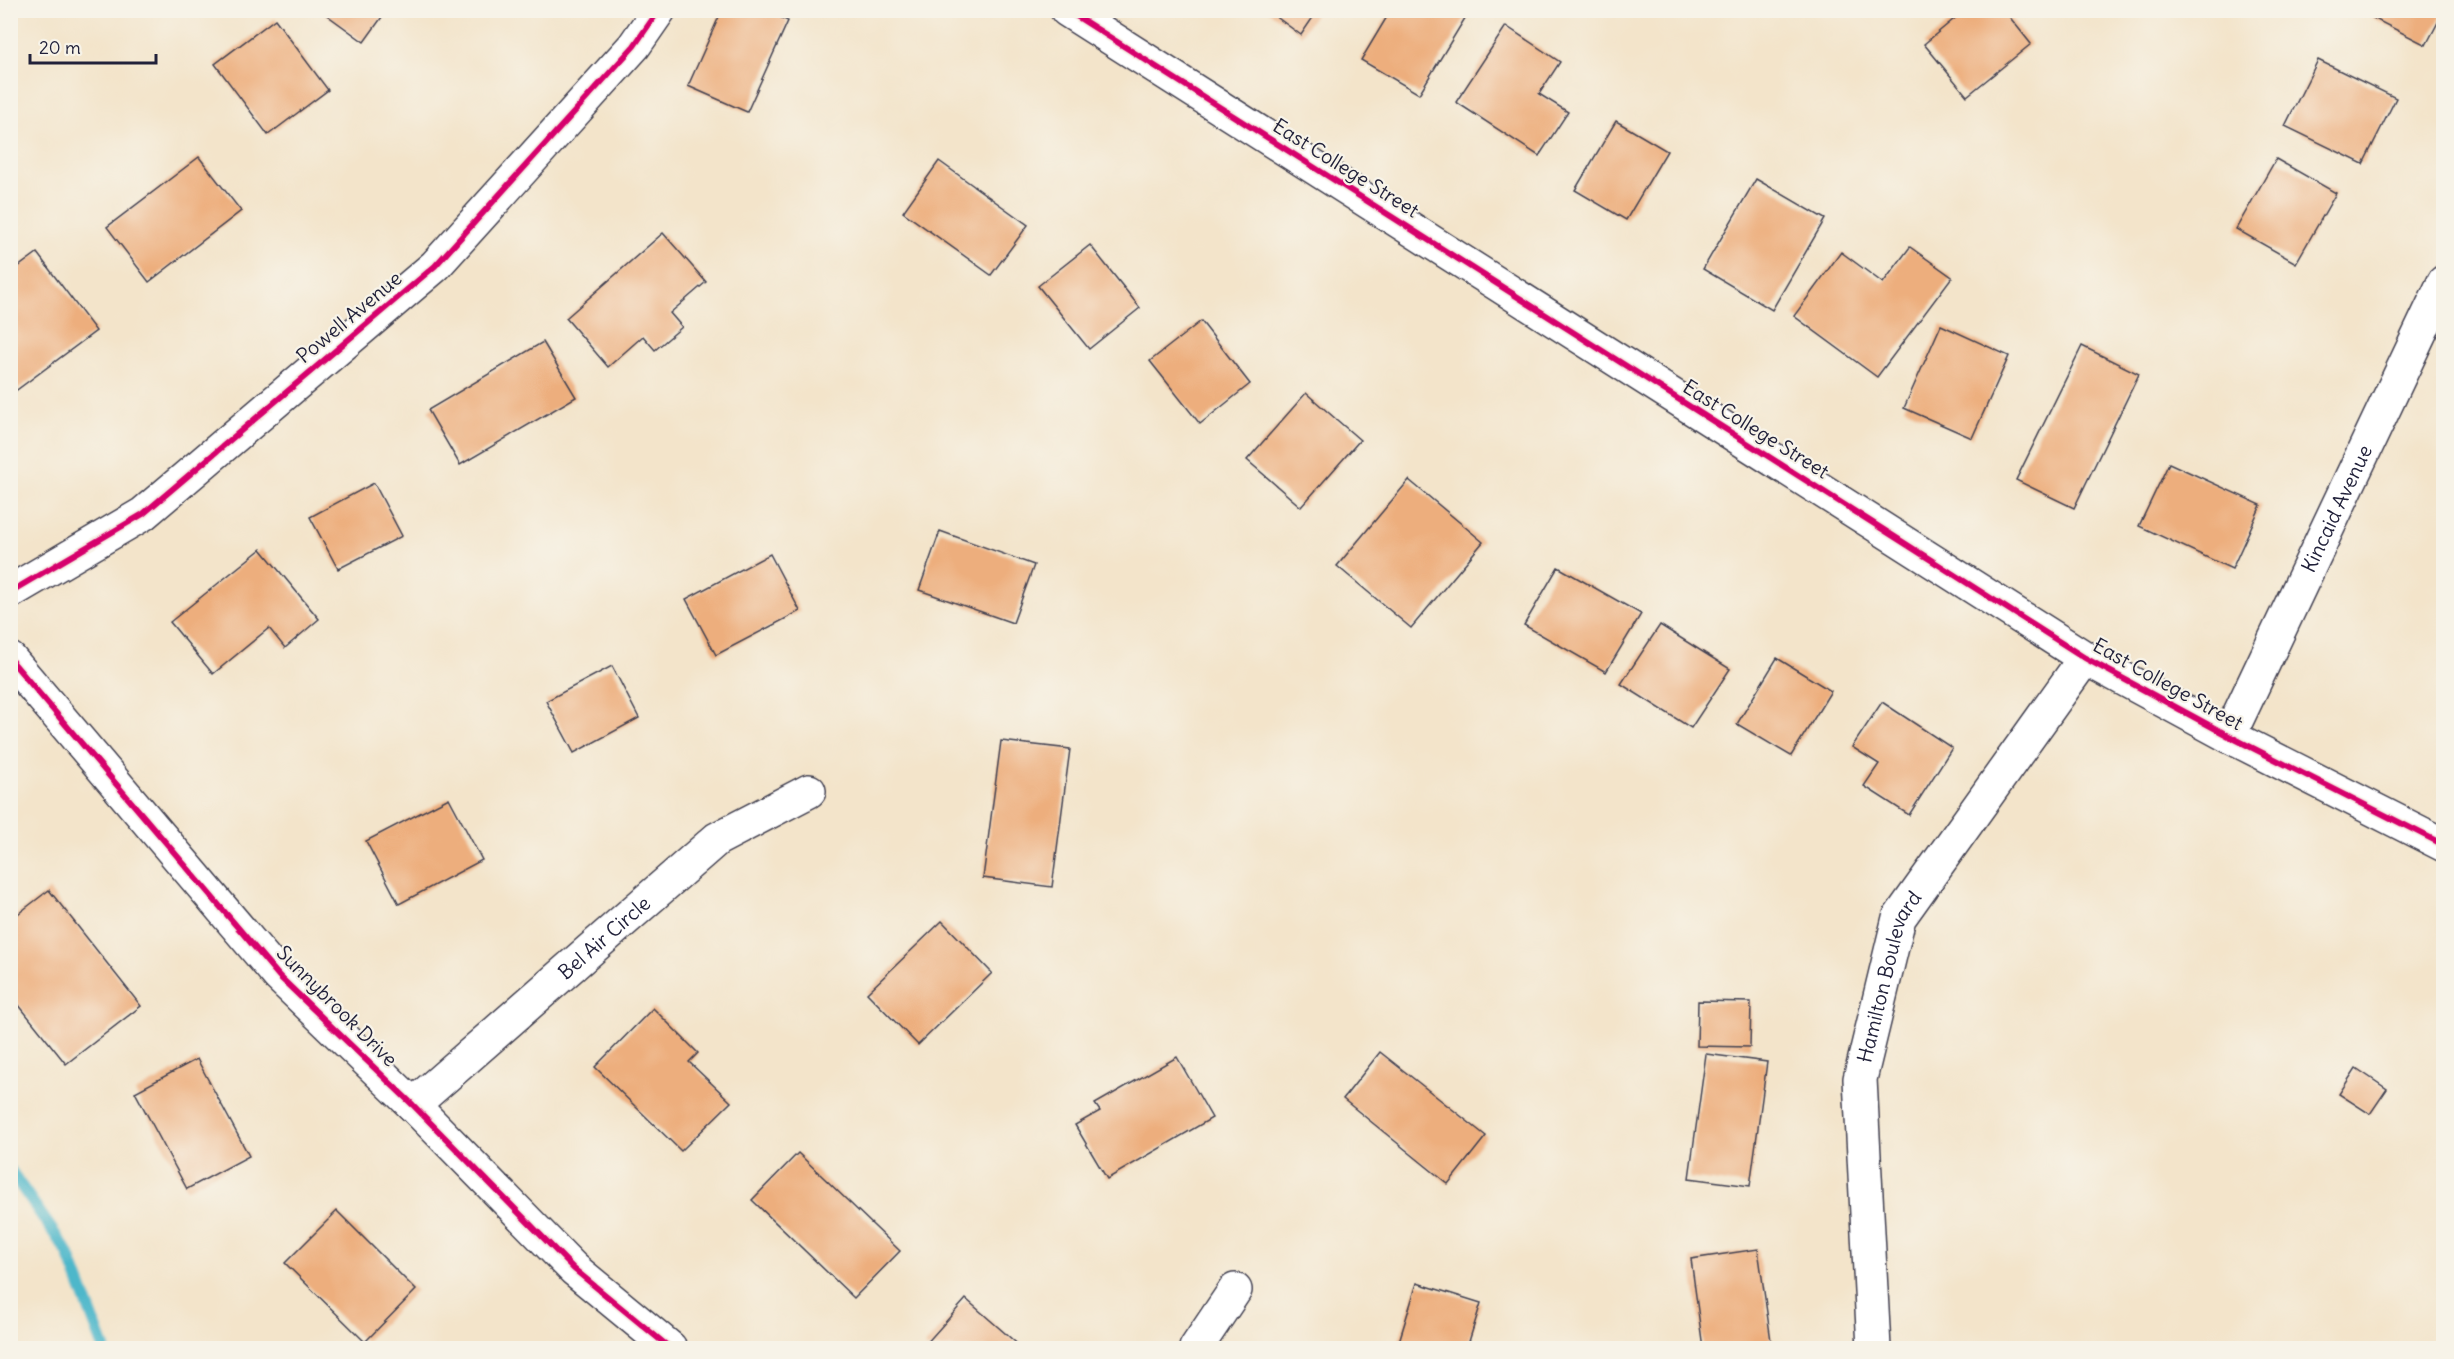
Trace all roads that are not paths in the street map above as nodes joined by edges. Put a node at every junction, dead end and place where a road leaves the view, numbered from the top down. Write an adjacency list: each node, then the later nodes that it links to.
1 (659, 10): 4 (street, Powell Avenue)
2 (1067, 10): 5 (street, East College Street)
3 (2444, 282): 7 (street, Kincaid Avenue)
4 (10, 592)
5 (2085, 658): 7 (street, East College Street); 14 (street, Hamilton Boulevard)
6 (10, 659): 10 (street, Sunnybrook Drive)
7 (2229, 736): 9 (street, East College Street)
8 (809, 791): 10 (street, Bel Air Circle)
9 (2444, 845)
10 (413, 1105): 12 (street, Sunnybrook Drive)
11 (1235, 1290): 13 (street)
12 (670, 1348)
13 (1196, 1348)
14 (1874, 1348)

